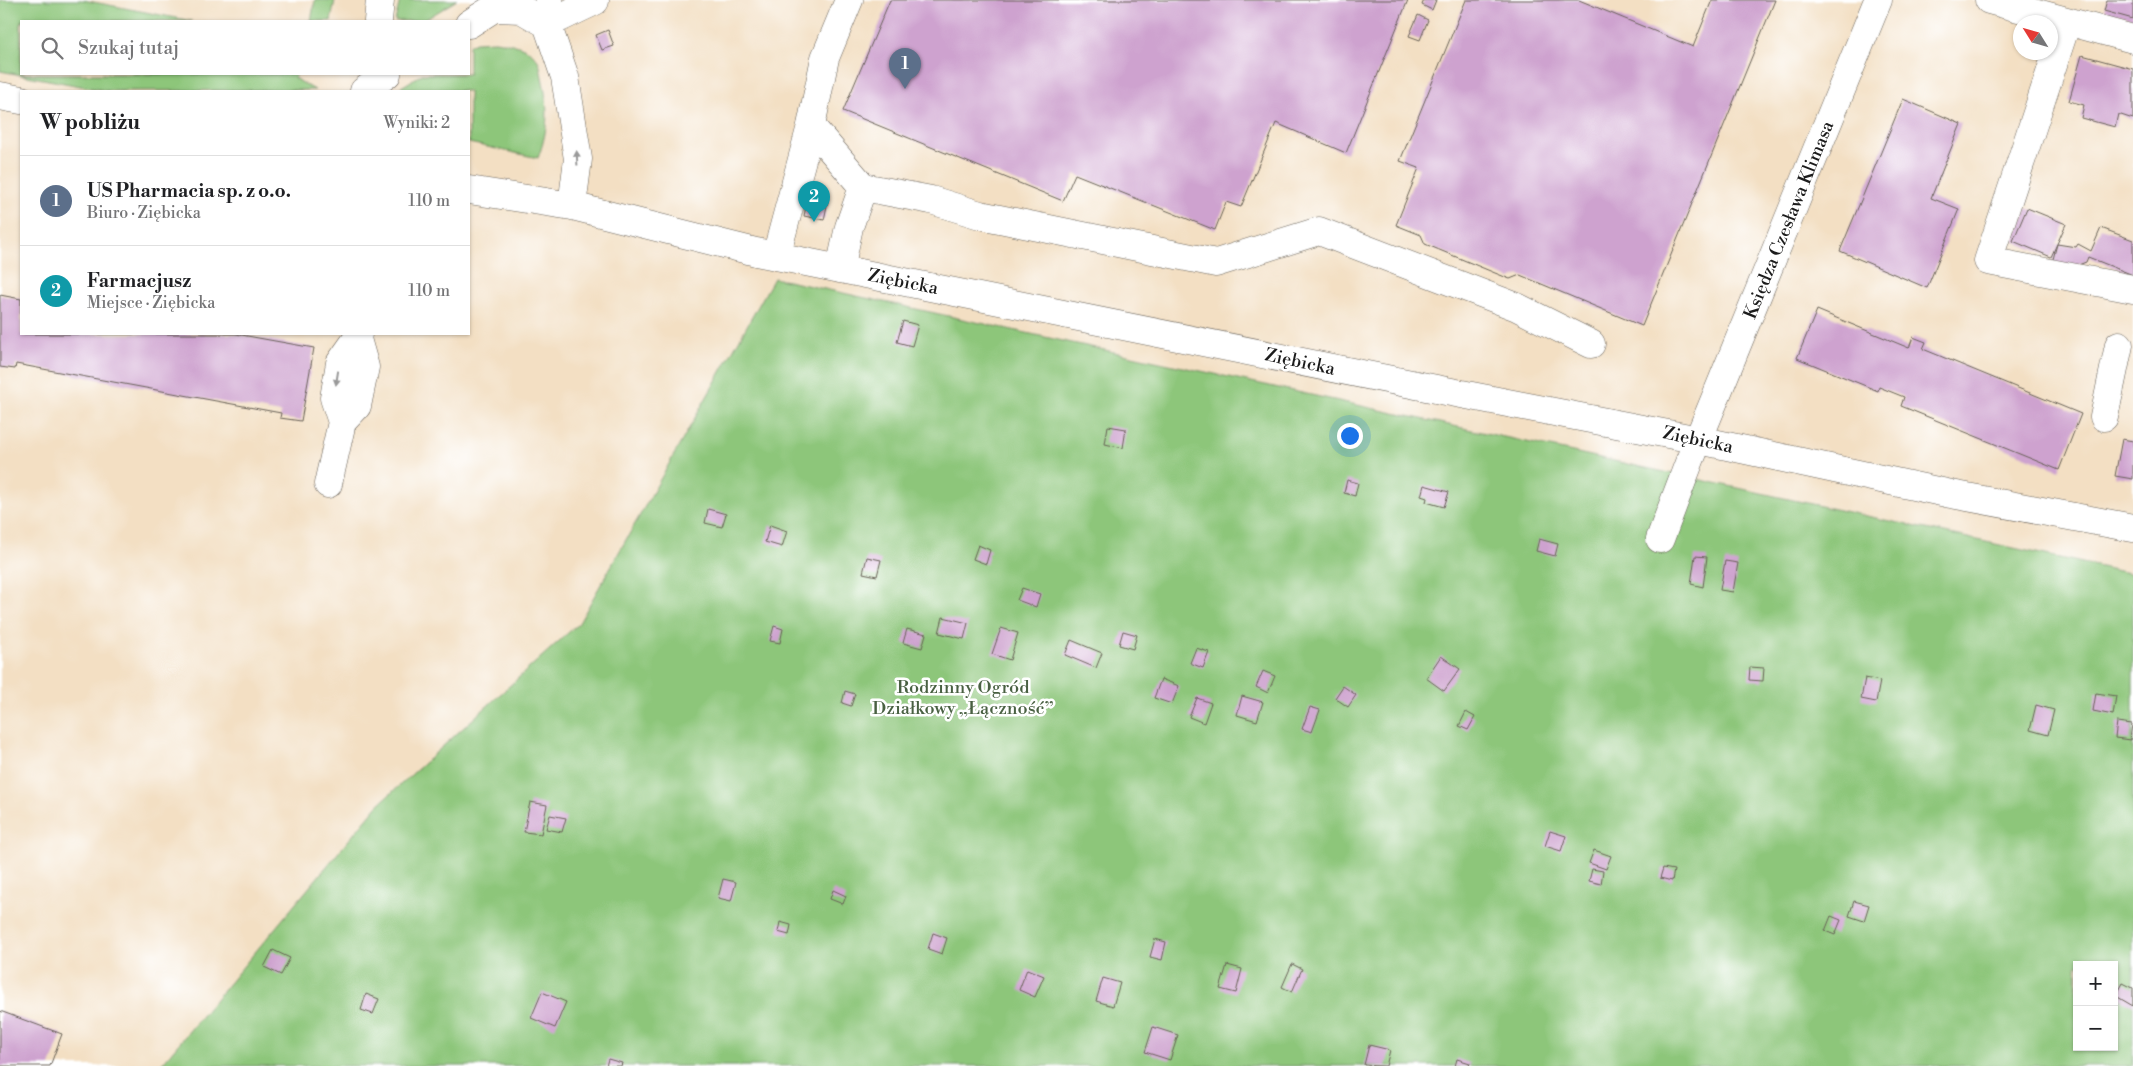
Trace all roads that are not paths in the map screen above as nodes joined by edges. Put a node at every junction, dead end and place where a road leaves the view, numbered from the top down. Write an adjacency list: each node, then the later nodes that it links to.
1 (380, 0): 8 (street)
2 (849, 0): 16 (street)
3 (1878, 0): 27 (street, Księdza Czesława Klimasa)
4 (1989, 0): 9 (street)
5 (596, 1): 7 (street)
6 (497, 4): 7 (street); 10 (street)
7 (548, 12): 19 (street, one-way to 7)
8 (378, 20)
9 (2067, 22): 11 (street); 22 (street)
10 (470, 23)
11 (2133, 39)
12 (386, 75): 13 (street)
13 (365, 90)
14 (0, 96): 15 (street)
15 (20, 100)
16 (811, 126): 17 (street); 20 (street)
17 (863, 187): 21 (street); 24 (street)
18 (470, 190): 19 (street, Ziębicka)
19 (572, 206): 20 (street, Ziębicka)
20 (776, 256): 21 (street, Ziębicka)
21 (840, 269): 27 (street, Ziębicka)
22 (2133, 289)
23 (358, 336): 28 (street)
24 (1591, 344)
25 (2119, 345): 26 (street)
26 (2104, 417)
27 (1699, 440): 29 (street, Ziębicka); 30 (street, Księdza Czesława Klimasa)
28 (328, 484)
29 (2133, 528)
30 (1660, 539)

